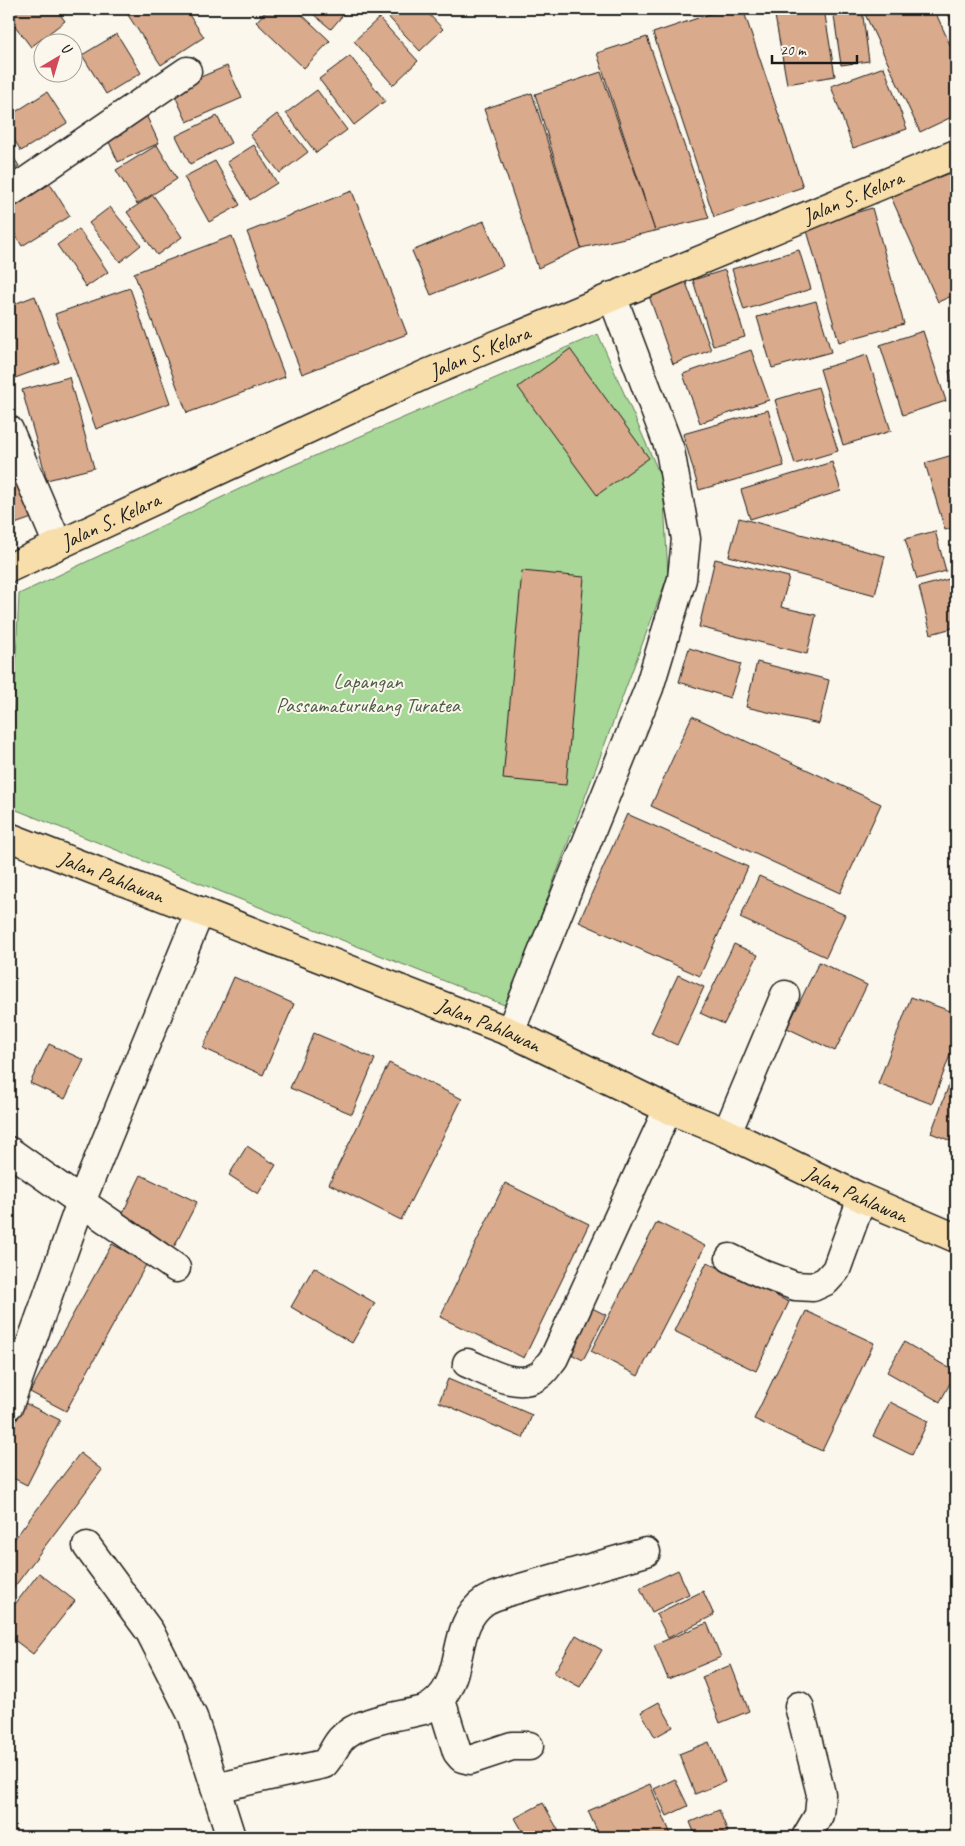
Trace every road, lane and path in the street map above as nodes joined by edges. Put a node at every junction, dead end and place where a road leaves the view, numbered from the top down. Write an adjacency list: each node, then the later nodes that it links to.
1 (186, 71): 3 (street)
2 (956, 154): 4 (main road, Jalan S. Kelara)
3 (9, 193)
4 (612, 296): 6 (main road, Jalan S. Kelara); 11 (street)
5 (9, 430): 6 (street)
6 (58, 545): 7 (main road, Jalan S. Kelara)
7 (9, 568)
8 (9, 837): 9 (main road, Jalan Pahlawan)
9 (200, 911): 11 (main road, Jalan Pahlawan); 16 (street)
10 (785, 995): 13 (street)
11 (510, 1032): 12 (main road, Jalan Pahlawan)
12 (668, 1110): 13 (main road, Jalan Pahlawan); 20 (street)
13 (727, 1133): 15 (main road, Jalan Pahlawan)
14 (9, 1151): 16 (street)
15 (862, 1198): 17 (main road, Jalan Pahlawan); 18 (street)
16 (81, 1202): 19 (street); 21 (street)
17 (956, 1238)
18 (730, 1258)
19 (176, 1268)
20 (467, 1363)
21 (9, 1405)
22 (87, 1546): 27 (street)
23 (646, 1552): 24 (street)
24 (441, 1700): 26 (street); 27 (street)
25 (799, 1706): 29 (street)
26 (530, 1746)
27 (216, 1788): 28 (street)
28 (231, 1837)
29 (806, 1837)

